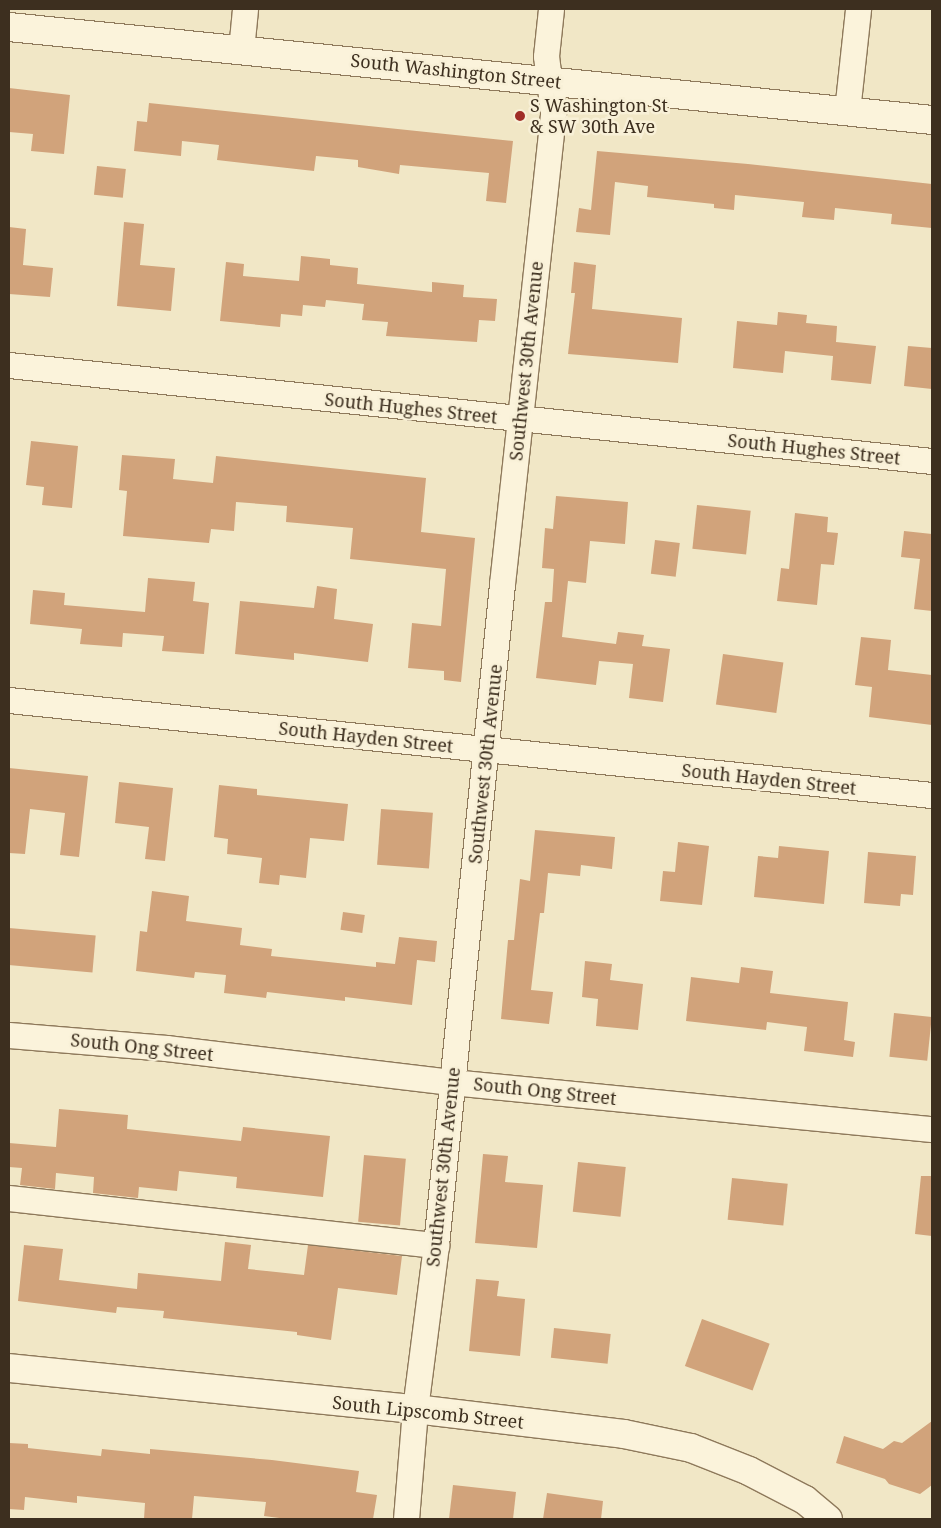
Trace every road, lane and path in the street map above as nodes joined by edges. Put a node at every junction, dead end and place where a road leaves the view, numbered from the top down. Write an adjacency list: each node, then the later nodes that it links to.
1 (245, 9): 5 (street)
2 (551, 9): 6 (street, Southwest 30th Avenue)
3 (858, 9): 7 (street)
4 (9, 27): 5 (main road, South Washington Street)
5 (241, 50): 6 (main road, South Washington Street)
6 (549, 80): 7 (main road, South Washington Street); 10 (street, Southwest 30th Avenue)
7 (847, 110): 8 (main road, South Washington Street)
8 (932, 120)
9 (9, 365): 10 (street, South Hughes Street)
10 (520, 419): 11 (street, South Hughes Street); 13 (street, Southwest 30th Avenue)
11 (932, 461)
12 (9, 700): 13 (street, South Hayden Street)
13 (487, 750): 14 (street, South Hayden Street); 16 (street, Southwest 30th Avenue)
14 (932, 795)
15 (9, 1035): 16 (street, South Ong Street)
16 (451, 1082): 17 (street, South Ong Street); 19 (street, Southwest 30th Avenue)
17 (932, 1129)
18 (9, 1198): 19 (street)
19 (436, 1245): 21 (street, Southwest 30th Avenue)
20 (9, 1368): 21 (main road, South Lipscomb Street)
21 (415, 1409): 22 (street, Southwest 30th Avenue); 23 (main road, South Lipscomb Street)
22 (406, 1519)
23 (828, 1519)

